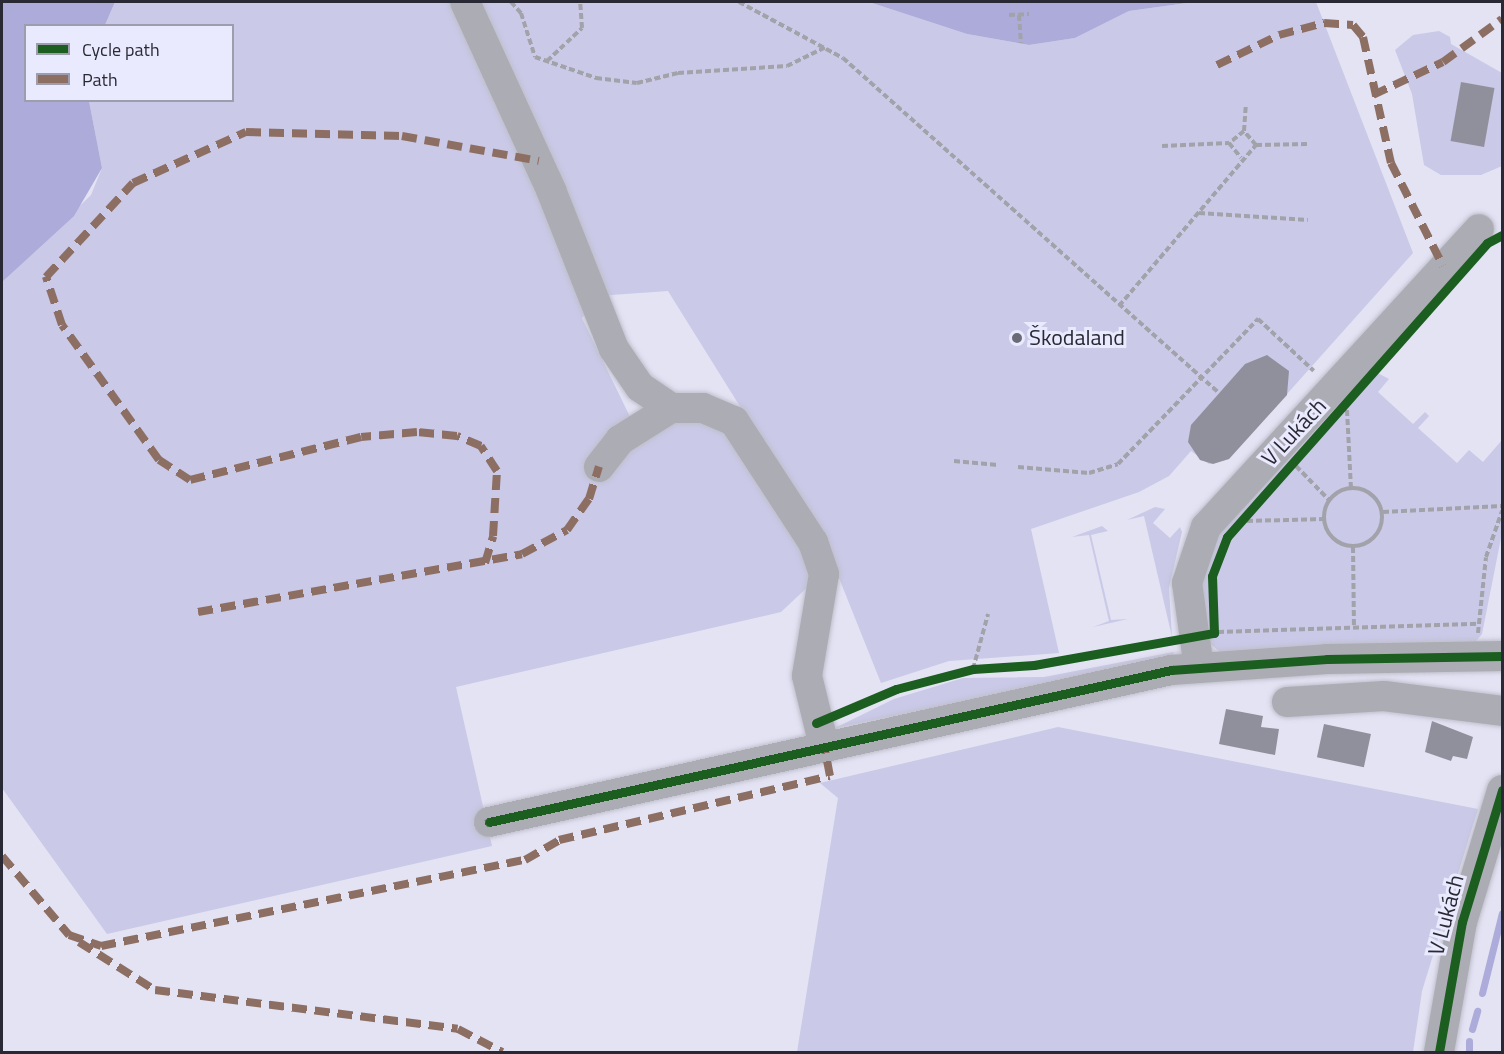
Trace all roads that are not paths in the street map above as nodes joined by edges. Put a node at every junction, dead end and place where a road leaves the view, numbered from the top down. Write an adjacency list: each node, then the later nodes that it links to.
1 (465, 2): 3 (street)
2 (1479, 229): 6 (street, V Lukách)
3 (671, 408): 4 (street); 9 (street)
4 (599, 467)
5 (1490, 657): 6 (street)
6 (1199, 668): 9 (street)
7 (1287, 702): 8 (street)
8 (1503, 711)
9 (824, 746): 11 (street)
10 (1503, 790): 12 (street, V Lukách)
11 (489, 822)
12 (1439, 1053)

